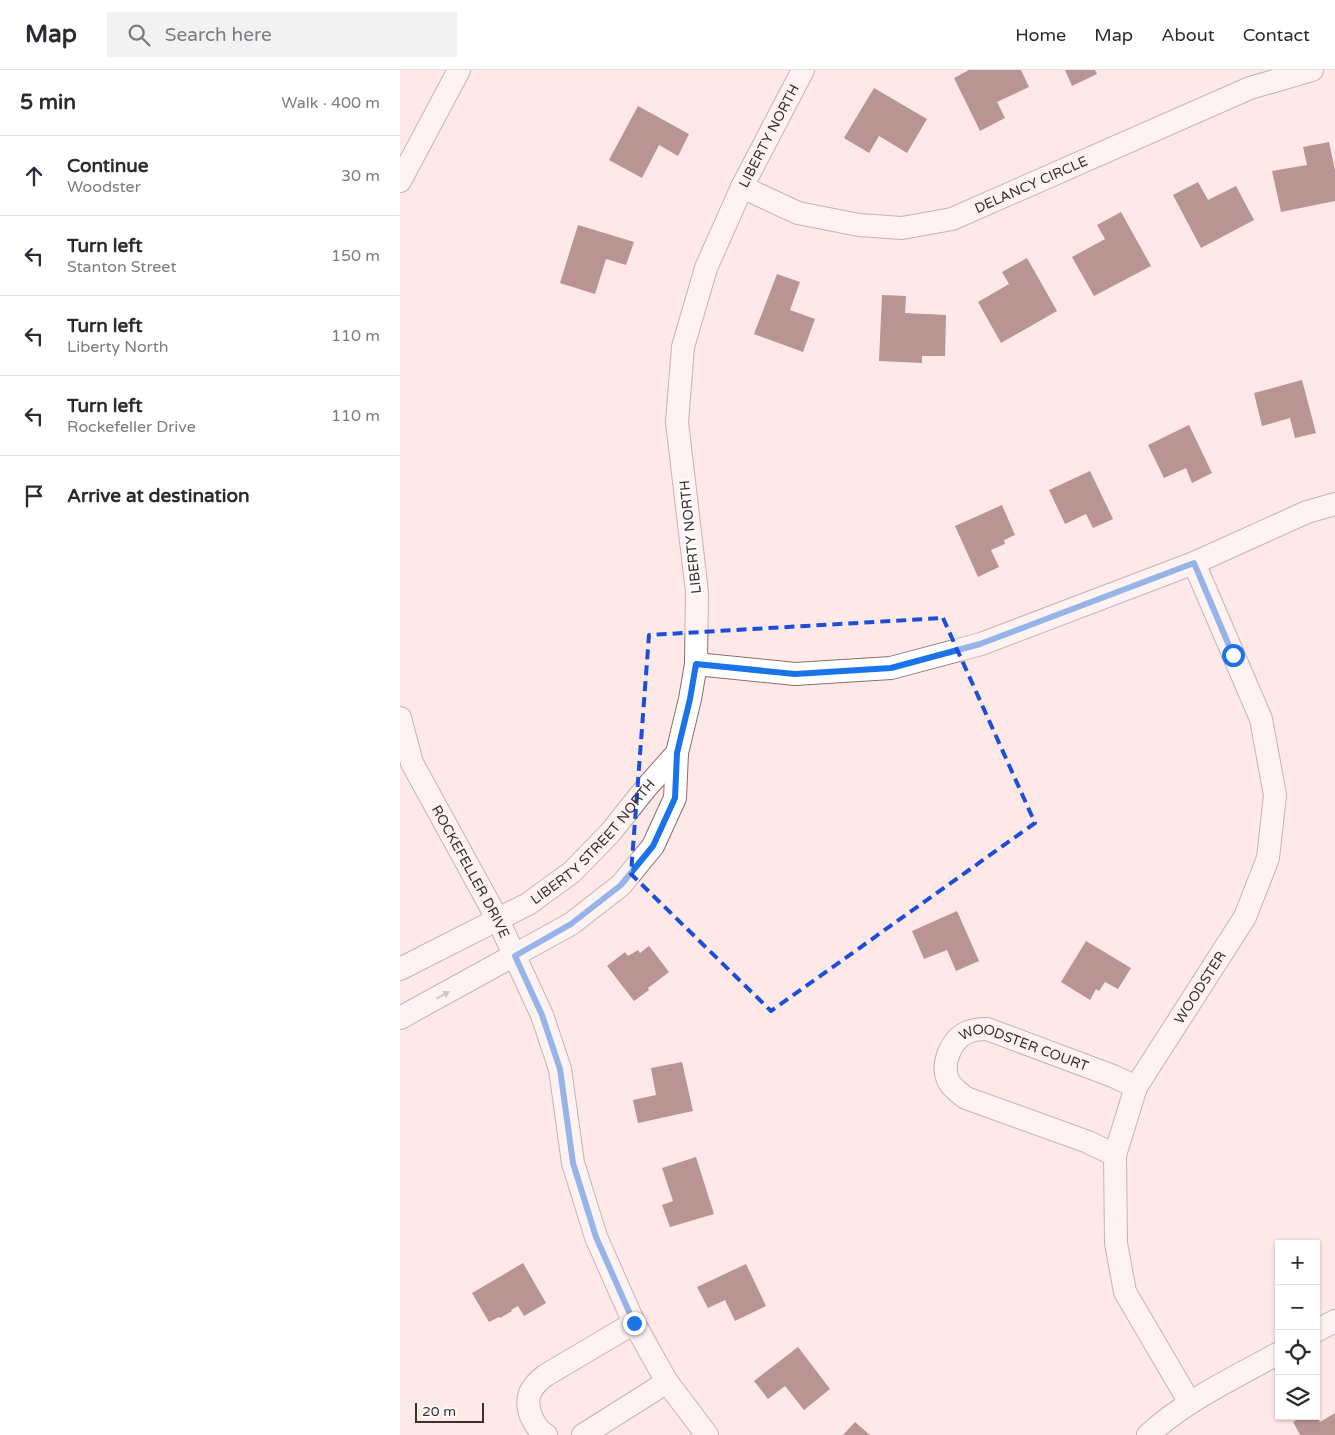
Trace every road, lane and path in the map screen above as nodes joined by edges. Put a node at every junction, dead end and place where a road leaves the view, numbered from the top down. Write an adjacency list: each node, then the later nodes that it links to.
1 (459, 70): 4 (street)
2 (803, 70): 5 (street, LIBERTY NORTH)
3 (1312, 70): 5 (street, DELANCY CIRCLE)
4 (400, 181)
5 (742, 187): 8 (street, LIBERTY NORTH)
6 (1335, 504): 7 (street)
7 (1194, 563): 8 (street); 16 (street, WOODSTER)
8 (696, 664): 10 (street, LIBERTY NORTH)
9 (400, 718): 11 (street, ROCKEFELLER DRIVE)
10 (677, 753): 12 (street, LIBERTY STREET NORTH); 13 (street, LIBERTY NORTH)
11 (406, 758): 12 (street, ROCKEFELLER DRIVE)
12 (498, 920): 13 (street, ROCKEFELLER DRIVE); 14 (street, LIBERTY STREET NORTH)
13 (515, 956): 15 (street, LIBERTY NORTH, one-way to 13); 19 (street, ROCKEFELLER DRIVE)
14 (400, 969)
15 (400, 1018)
16 (1136, 1087): 17 (street, WOODSTER); 17 (street, WOODSTER COURT)
17 (1114, 1155): 23 (street, WOODSTER)
18 (1335, 1321): 20 (street)
19 (634, 1323): 22 (street, ROCKEFELLER DRIVE); 24 (street)
20 (1318, 1330)
21 (1275, 1355): 23 (street)
22 (667, 1382): 25 (street); 26 (street, ROCKEFELLER DRIVE)
23 (1190, 1403): 27 (street)
24 (546, 1435)
25 (584, 1435)
26 (707, 1435)
27 (1148, 1435)

